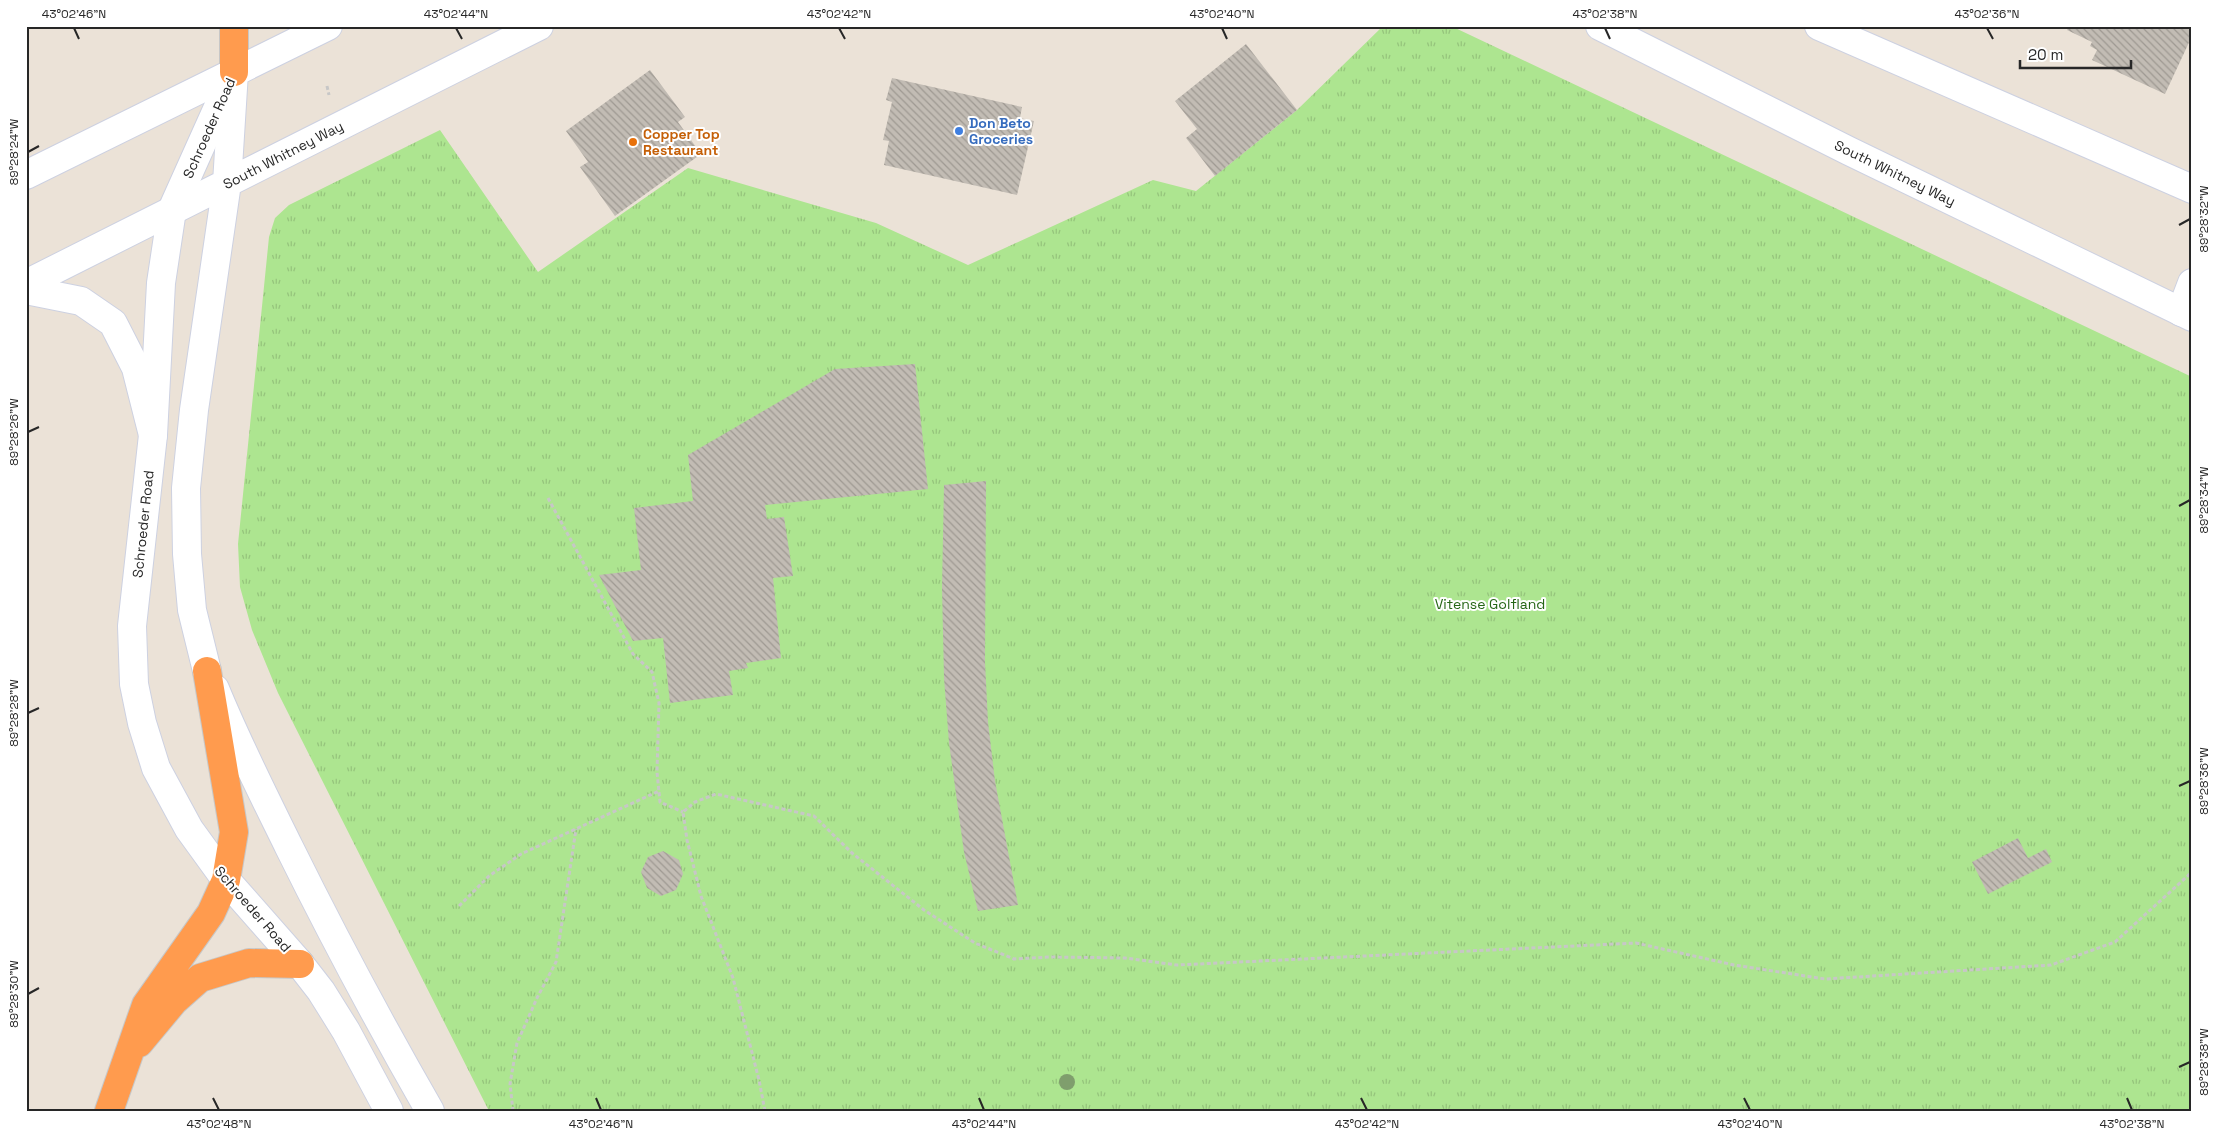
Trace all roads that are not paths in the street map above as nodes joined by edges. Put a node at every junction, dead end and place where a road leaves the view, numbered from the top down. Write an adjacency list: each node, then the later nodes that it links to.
1 (234, 26): 6 (highway)
2 (328, 26): 6 (main road)
3 (539, 26): 8 (main road, South Whitney Way)
4 (1600, 26): 14 (main road, South Whitney Way)
5 (1819, 26): 9 (main road)
6 (234, 72): 7 (main road); 8 (main road, Schroeder Road); 10 (main road, Schroeder Road)
7 (26, 175)
8 (226, 183): 10 (main road, South Whitney Way); 16 (main road, Schroeder Road)
9 (2192, 189)
10 (172, 210): 12 (main road, South Whitney Way); 15 (main road, Schroeder Road)
11 (2192, 283): 14 (main road)
12 (26, 284)
13 (26, 290): 15 (main road)
14 (2186, 314)
15 (153, 435): 17 (main road, Schroeder Road)
16 (207, 671): 17 (highway); 22 (main road, Schroeder Road)
17 (226, 880): 18 (main road, Schroeder Road); 19 (highway)
18 (300, 964): 19 (highway); 21 (main road, Schroeder Road)
19 (126, 1060): 20 (highway)
20 (109, 1111)
21 (389, 1111)
22 (430, 1111)

